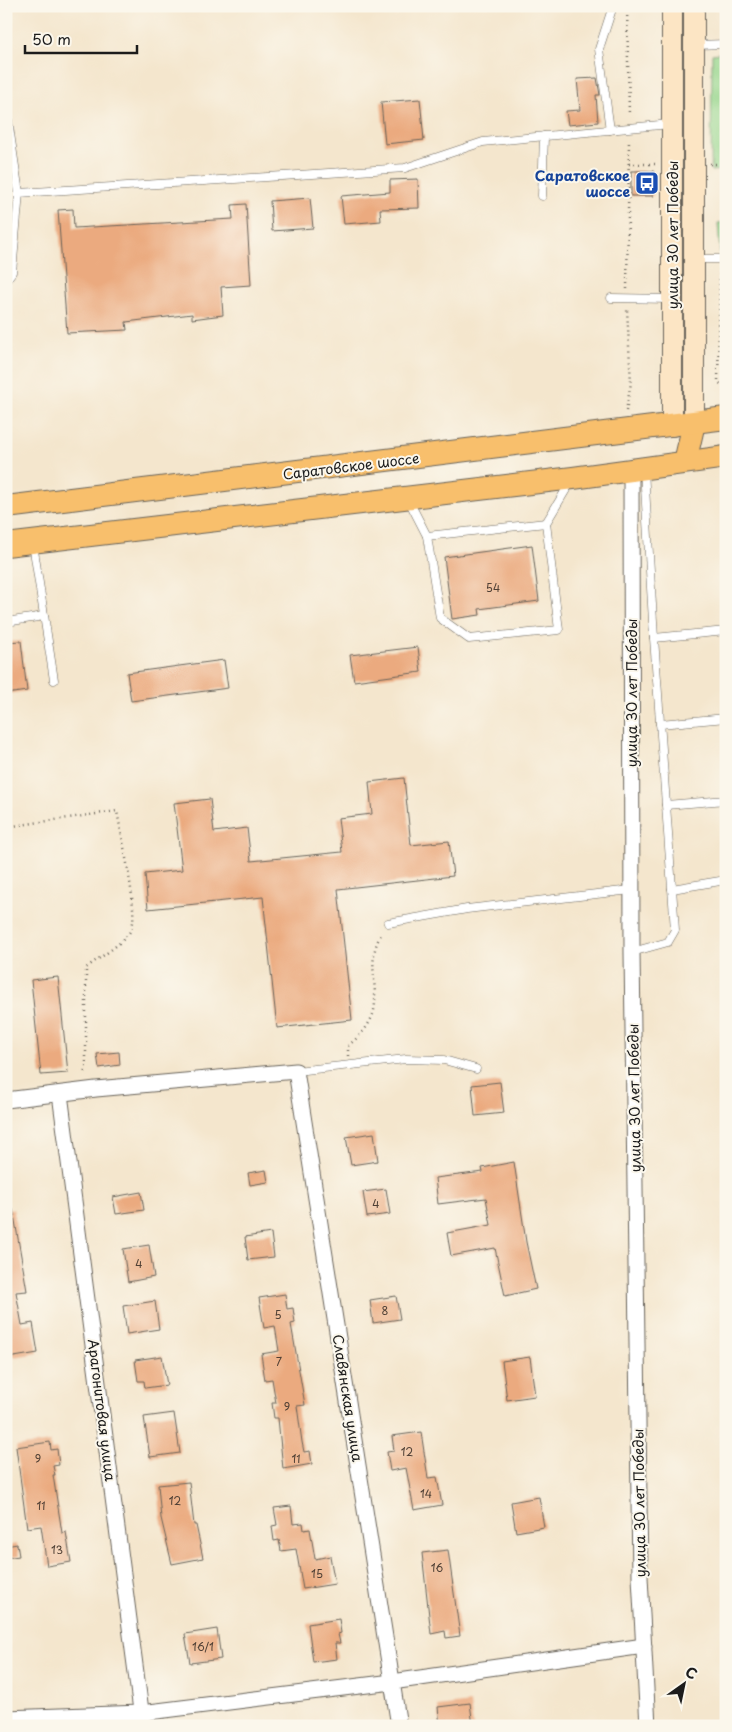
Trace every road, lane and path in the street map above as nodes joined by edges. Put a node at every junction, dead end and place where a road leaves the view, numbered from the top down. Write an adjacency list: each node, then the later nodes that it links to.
1 (613, 6): 10 (lane)
2 (627, 6): 9 (path)
3 (672, 6): 8 (main road, улица 30 лет Победы)
4 (694, 6): 6 (main road)
5 (726, 44): 6 (lane)
6 (694, 45): 16 (main road)
7 (6, 107): 14 (lane)
8 (672, 124): 9 (lane); 20 (main road, улица 30 лет Победы)
9 (630, 127): 10 (lane); 21 (path)
10 (610, 130): 11 (lane)
11 (544, 136): 14 (lane); 15 (lane)
12 (724, 164): 13 (path)
13 (726, 171): 17 (path)
14 (20, 193): 18 (lane)
15 (542, 196)
16 (694, 259): 17 (lane); 25 (main road)
17 (724, 259): 22 (path)
18 (6, 280)
19 (611, 298): 21 (lane)
20 (672, 298): 21 (lane); 25 (main road, улица 30 лет Победы)
21 (627, 299): 23 (path)
22 (726, 388)
23 (626, 415)
24 (726, 418): 25 (main road, Саратовское шоссе)
25 (683, 424): 27 (main road); 31 (main road, Саратовское шоссе)
26 (726, 457): 27 (main road)
27 (685, 462): 28 (main road)
28 (638, 469): 29 (main road); 39 (lane); 48 (street, улица 30 лет Победы)
29 (573, 478): 30 (main road); 32 (lane)
30 (407, 498): 33 (lane); 34 (main road)
31 (6, 507)
32 (546, 523): 33 (lane); 33 (lane)
33 (427, 536)
34 (33, 542): 35 (main road); 36 (lane)
35 (6, 546)
36 (44, 616): 37 (lane); 40 (lane)
37 (6, 622)
38 (726, 632): 39 (lane)
39 (654, 638): 42 (lane)
40 (54, 680)
41 (726, 718): 42 (lane)
42 (660, 724): 44 (lane)
43 (726, 800): 44 (lane)
44 (666, 805): 47 (lane)
45 (6, 827): 54 (path)
46 (726, 880): 47 (lane)
47 (672, 889): 50 (lane)
48 (631, 890): 49 (lane); 50 (street, улица 30 лет Победы)
49 (388, 923): 51 (path)
50 (632, 952): 57 (street, улица 30 лет Победы)
51 (347, 1065): 52 (lane); 53 (lane)
52 (476, 1069)
53 (296, 1071): 54 (street); 58 (street, Славянская улица)
54 (80, 1091): 55 (street)
55 (60, 1094): 56 (street); 60 (street, Арагонитовая улица)
56 (6, 1100)
57 (644, 1646): 58 (street); 62 (street, улица 30 лет Победы)
58 (392, 1682): 60 (street); 61 (street, Славянская улица)
59 (6, 1718): 60 (street)
60 (142, 1720)
61 (399, 1726)
62 (648, 1726)

